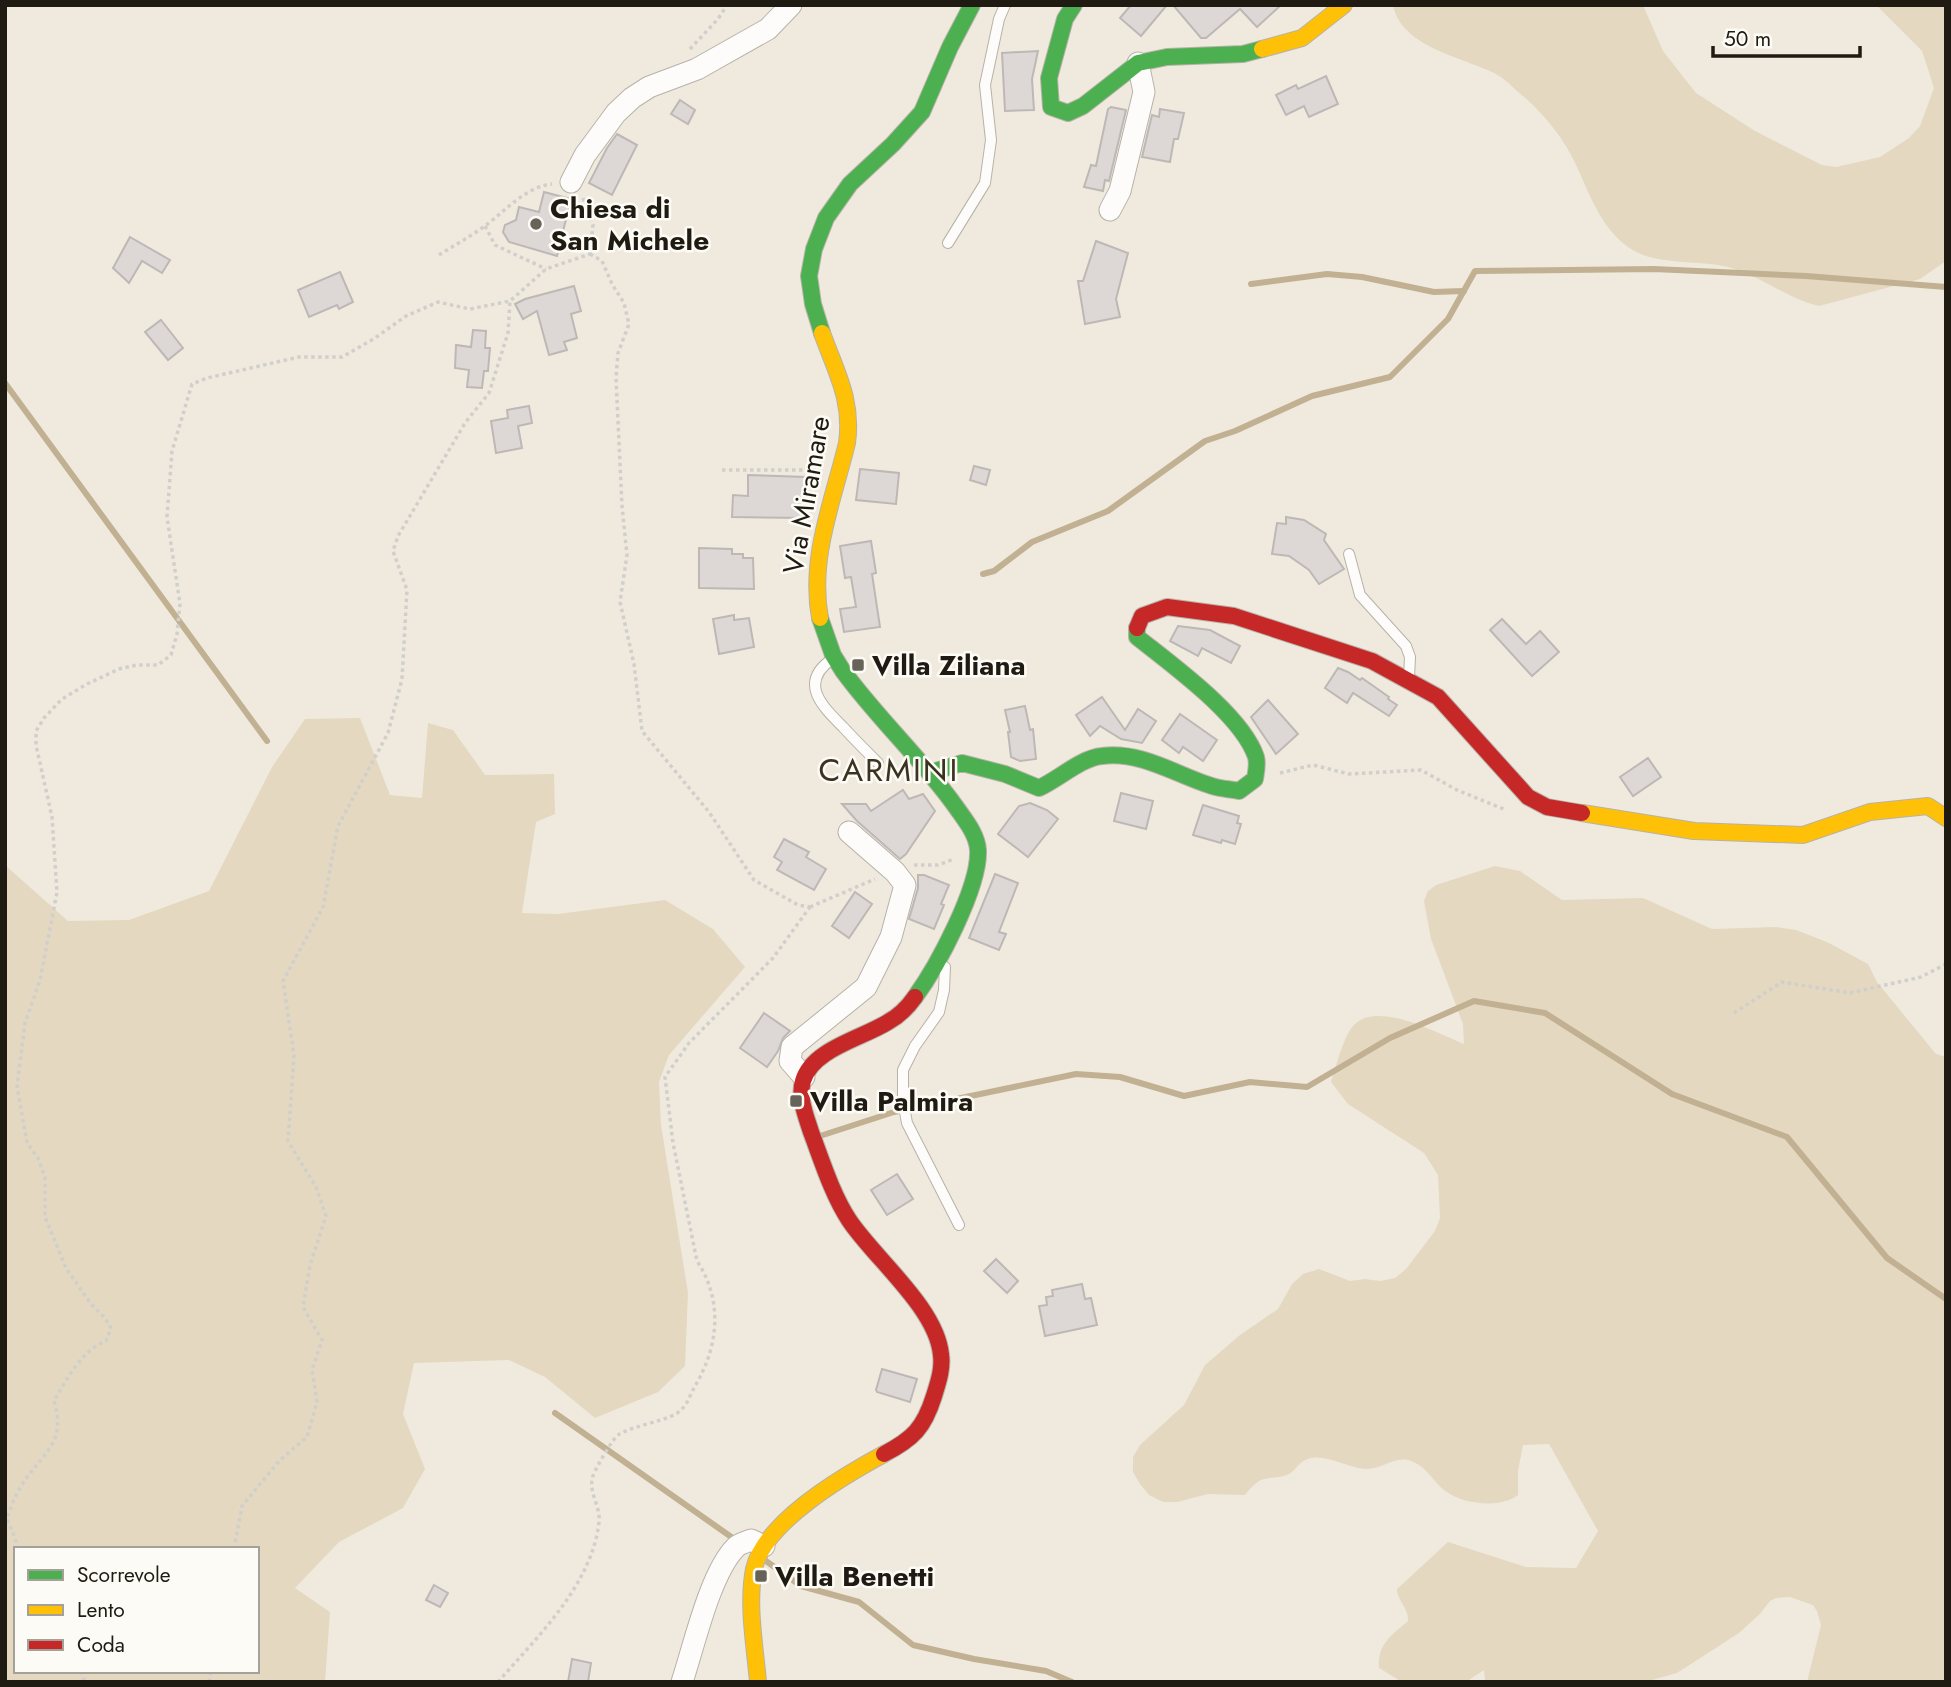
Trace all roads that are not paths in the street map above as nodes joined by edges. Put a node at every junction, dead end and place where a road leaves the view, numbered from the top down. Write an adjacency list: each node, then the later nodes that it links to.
1 (791, 5): 7 (street)
2 (972, 5): 11 (street, Via Miramare)
3 (1005, 5): 9 (lane)
4 (1074, 5): 6 (street)
5 (1344, 5): 6 (street)
6 (1138, 63): 8 (street)
7 (571, 182)
8 (1110, 210)
9 (948, 243)
10 (1349, 554): 12 (lane)
11 (834, 658): 13 (lane); 14 (street, Via Miramare)
12 (1409, 681): 14 (street); 15 (street)
13 (878, 763)
14 (932, 772): 17 (street, Via Miramare)
15 (1946, 818)
16 (849, 832): 18 (street)
17 (940, 954): 18 (street, Via Miramare); 19 (lane)
18 (804, 1077): 20 (street)
19 (959, 1225)
20 (764, 1546): 21 (street); 22 (street)
21 (682, 1682)
22 (758, 1682)

